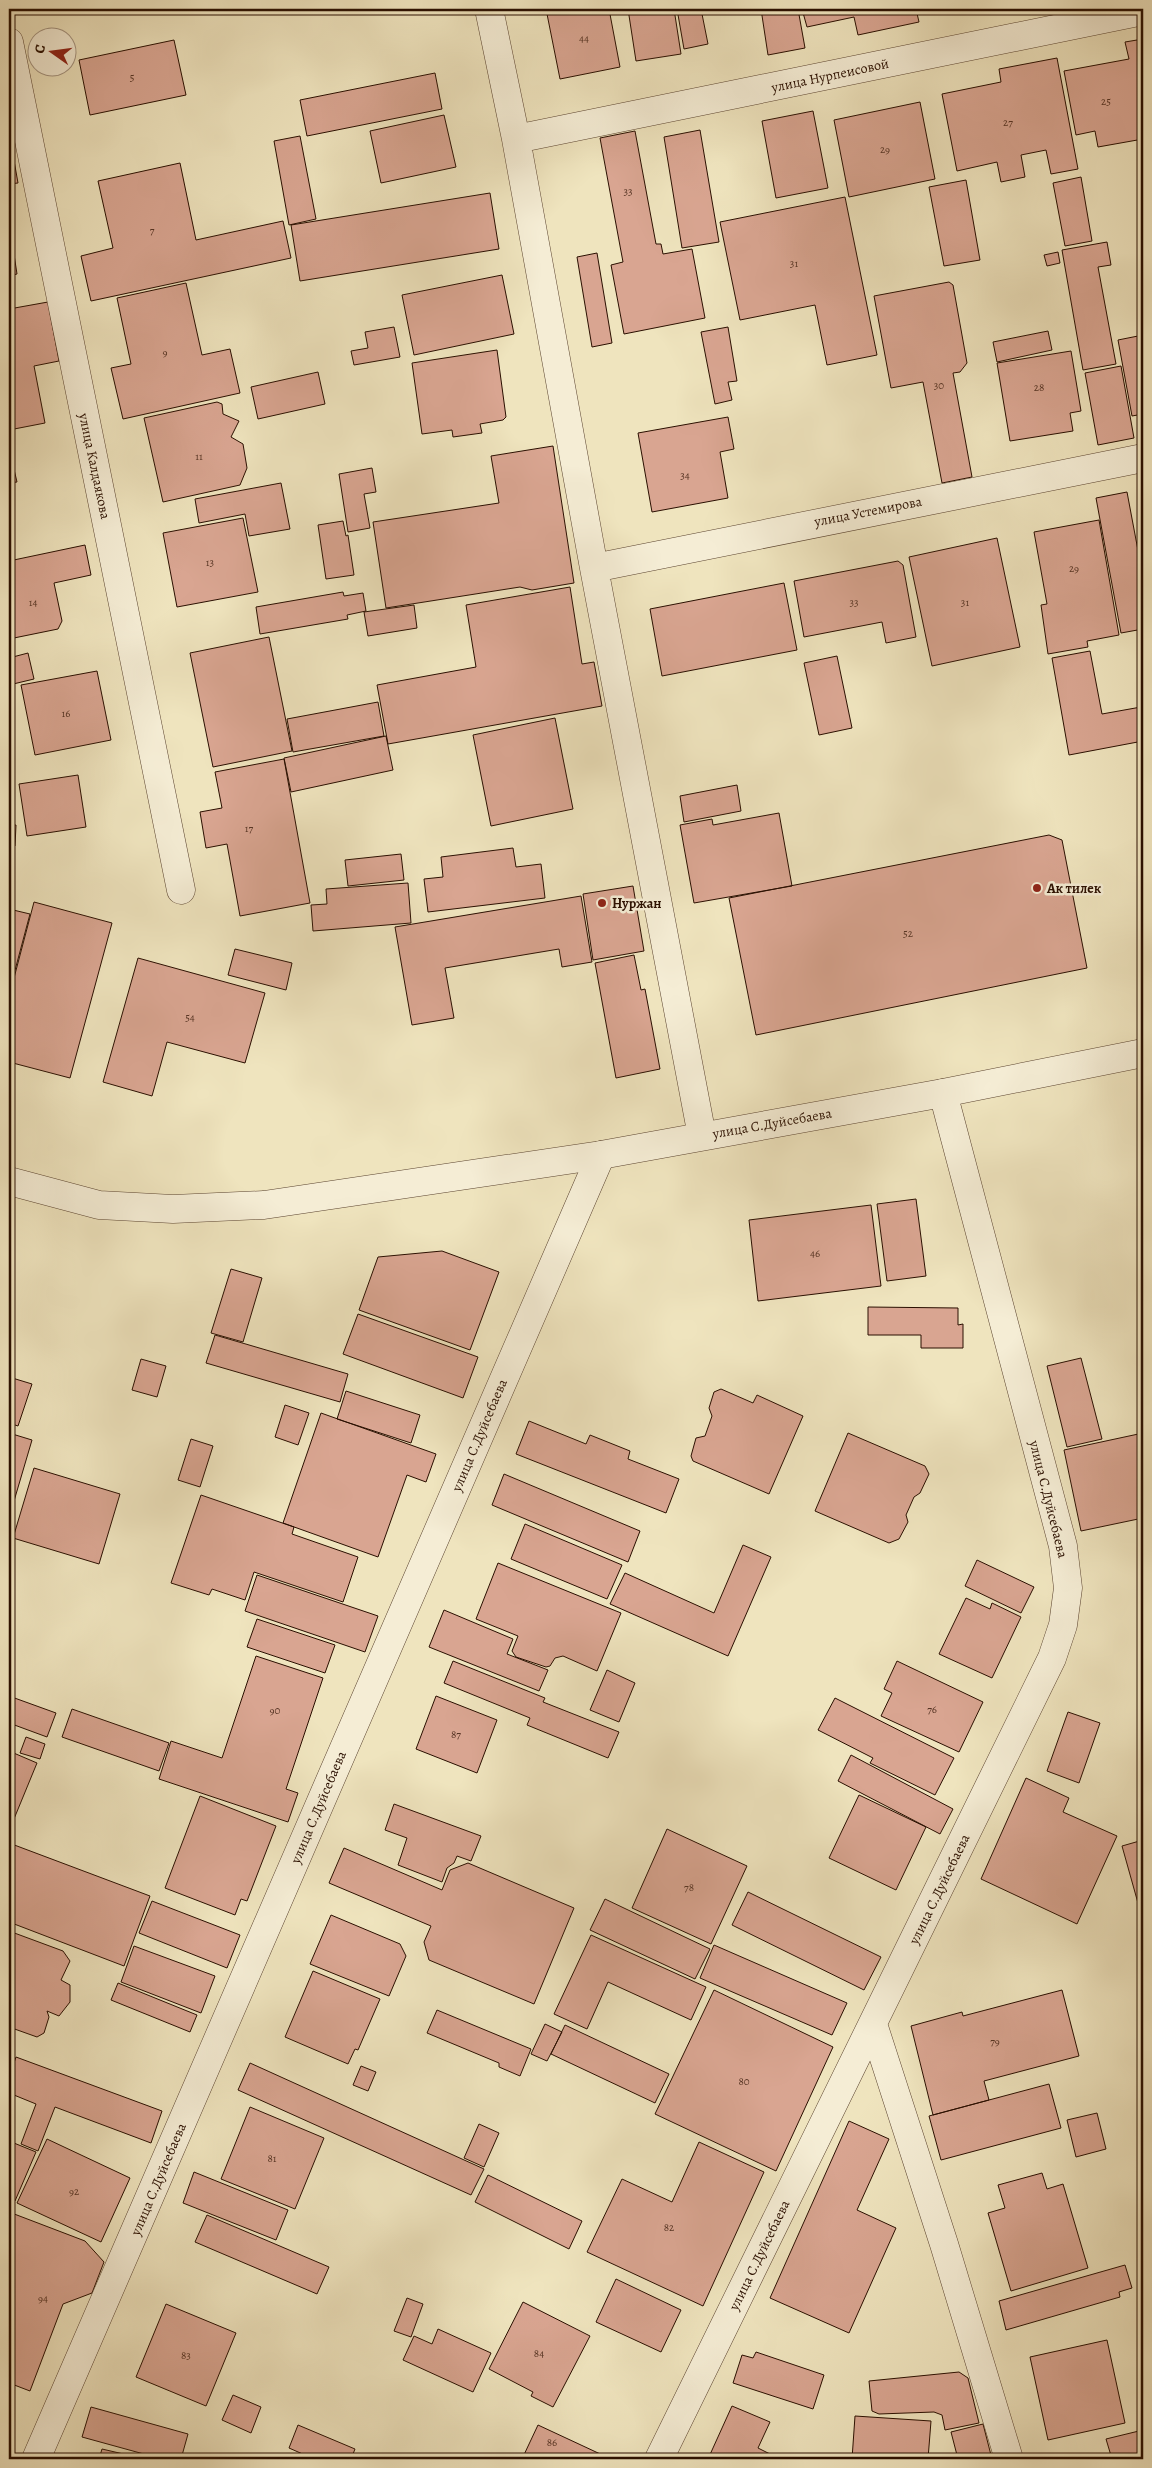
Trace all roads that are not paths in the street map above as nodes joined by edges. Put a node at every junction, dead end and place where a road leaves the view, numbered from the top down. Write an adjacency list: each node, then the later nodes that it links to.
1 (489, 9): 4 (street)
2 (1143, 10): 4 (street, улица Нурпеисовой)
3 (9, 42): 7 (street, улица Калдаякова)
4 (516, 139): 6 (street)
5 (1143, 458): 6 (street, улица Устемирова)
6 (594, 568): 10 (street)
7 (181, 890)
8 (1143, 1053): 9 (street, улица С.Дуйсебаева)
9 (943, 1093): 10 (street, улица С.Дуйсебаева); 13 (street, улица С.Дуйсебаева)
10 (702, 1136): 11 (street, улица С.Дуйсебаева)
11 (601, 1154): 12 (street, улица С.Дуйсебаева); 14 (street, улица С.Дуйсебаева)
12 (9, 1181)
13 (873, 2024): 15 (street, улица С.Дуйсебаева); 16 (street)
14 (36, 2459)
15 (659, 2459)
16 (1009, 2459)

